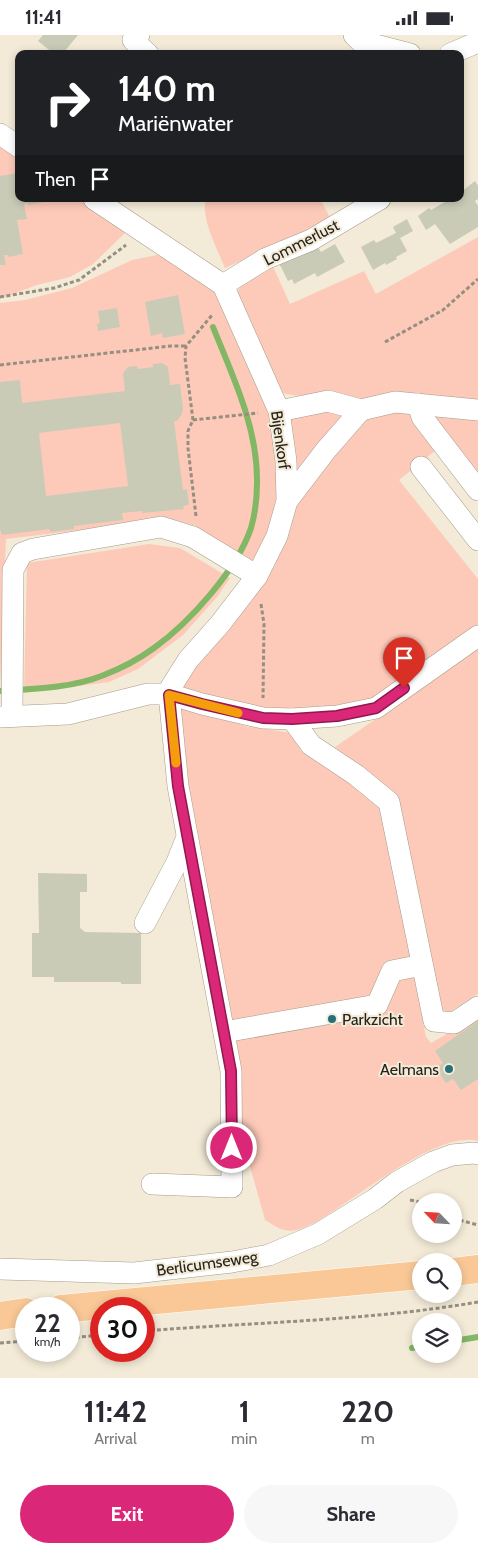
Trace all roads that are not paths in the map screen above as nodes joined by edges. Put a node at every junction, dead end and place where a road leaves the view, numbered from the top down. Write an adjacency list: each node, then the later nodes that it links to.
1 (139, 35): 4 (street)
2 (354, 35): 5 (street)
3 (478, 42): 6 (street)
4 (143, 50)
5 (388, 50)
6 (459, 50)
7 (1, 134): 8 (street)
8 (15, 144)
9 (98, 202): 11 (street)
10 (375, 202): 11 (street, Lommerlust)
11 (225, 291): 15 (street, Bijenkorf)
12 (418, 404): 13 (street); 14 (street); 17 (street)
13 (361, 410): 15 (street); 18 (street)
14 (478, 410)
15 (269, 412): 18 (street, Bijenkorf)
16 (422, 467): 19 (street)
17 (478, 490)
18 (287, 501): 20 (street, Bijenkorf)
19 (478, 540)
20 (251, 573): 22 (street, Bijenkorf); 23 (street)
21 (478, 636): 24 (street)
22 (169, 695): 23 (street); 24 (street); 25 (street)
23 (8, 713)
24 (292, 719): 27 (street)
25 (187, 837): 26 (street); 29 (street)
26 (145, 923)
27 (422, 965): 28 (street); 29 (street)
28 (478, 1007)
29 (224, 1032): 31 (street)
30 (478, 1154): 32 (street, Berlicumseweg)
31 (152, 1184)
32 (0, 1269)
33 (478, 1269): 34 (main road)
34 (462, 1271)
35 (412, 1276): 36 (main road, Berlicumseweg)
36 (80, 1307)

